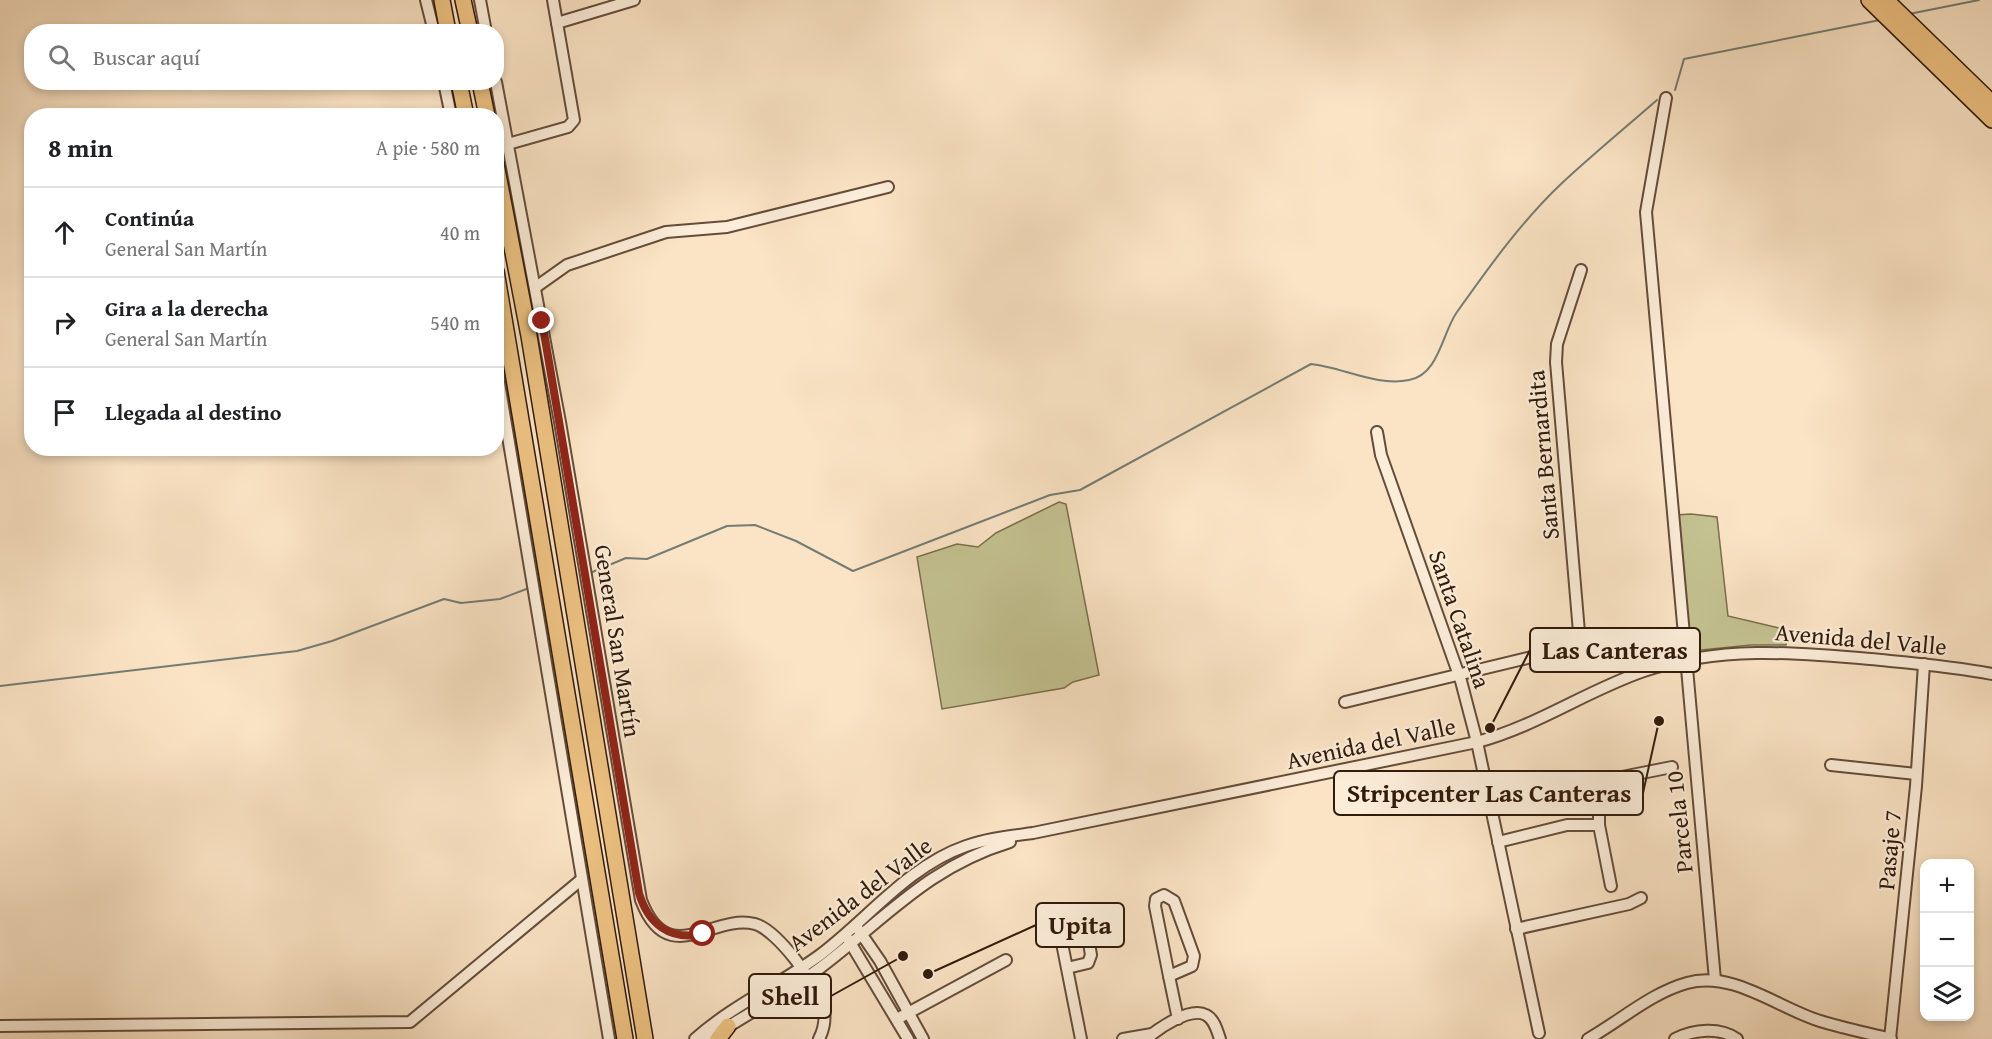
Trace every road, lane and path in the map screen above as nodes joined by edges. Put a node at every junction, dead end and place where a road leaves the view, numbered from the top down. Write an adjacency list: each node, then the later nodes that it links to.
1 (426, 0): 9 (street); 10 (street)
2 (442, 0): 11 (highway)
3 (463, 0): 12 (highway)
4 (480, 0): 13 (street)
5 (553, 0): 8 (street)
6 (634, 0): 8 (street)
7 (1878, 3): 14 (highway)
8 (557, 23): 29 (street)
9 (428, 24)
10 (432, 24)
11 (446, 24)
12 (468, 24)
13 (484, 24)
14 (1914, 35): 21 (highway); 27 (highway)
15 (439, 90): 22 (street)
16 (446, 90): 23 (street)
17 (461, 90): 24 (highway)
18 (482, 90): 25 (highway)
19 (498, 90): 26 (street, General San Martín)
20 (1666, 98): 37 (street, Parcela 10)
21 (1992, 103)
22 (442, 108)
23 (449, 108)
24 (464, 108)
25 (485, 108)
26 (501, 108)
27 (1992, 120)
28 (504, 123): 29 (street, General San Martín)
29 (508, 144): 33 (street, General San Martín)
30 (888, 187): 33 (street)
31 (504, 206): 71 (highway)
32 (1581, 270): 40 (street, Santa Bernardita)
33 (536, 287): 57 (street, General San Martín)
34 (504, 318): 70 (highway)
35 (504, 412): 49 (street)
36 (1377, 432): 40 (street, Santa Catalina)
37 (1685, 660): 38 (street, Avenida del Valle); 42 (street, Avenida del Valle); 61 (street, Parcela 10)
38 (1924, 664): 39 (street, Avenida del Valle); 45 (street, Pasaje 7)
39 (1992, 674)
40 (1459, 675): 41 (street); 42 (street, Santa Catalina)
41 (1345, 702)
42 (1477, 742): 47 (street, Avenida del Valle); 48 (street, Santa Catalina)
43 (1831, 765): 45 (street)
44 (1672, 767): 46 (street)
45 (1917, 774): 84 (street, Pasaje 7)
46 (1599, 825): 48 (street); 50 (street)
47 (1033, 834): 52 (street, Avenida del Valle); 54 (street, Avenida del Valle)
48 (1498, 842): 53 (street, Santa Catalina)
49 (582, 879): 65 (street); 69 (street)
50 (1611, 886)
51 (1641, 898): 53 (street)
52 (855, 924): 54 (street); 55 (street, Avenida del Valle)
53 (1516, 929): 67 (street, Santa Catalina)
54 (861, 935): 55 (street, Avenida del Valle); 62 (street)
55 (848, 939): 57 (street, Avenida del Valle); 60 (street, Avenida del Valle); 63 (street)
56 (1006, 960): 62 (street)
57 (799, 967): 60 (street, General San Martín); 72 (street, Avenida del Valle)
58 (1067, 968): 58 (street); 78 (street)
59 (1168, 976): 59 (street); 64 (street)
60 (806, 978): 66 (street, Avenida del Valle); 75 (street, General San Martín)
61 (1715, 980): 81 (street); 84 (street)
62 (909, 1013): 63 (street); 77 (street)
63 (897, 1019): 76 (street)
64 (1178, 1019): 68 (street); 80 (street)
65 (0, 1026)
66 (728, 1026): 73 (street, Avenida del Valle); 74 (highway)
67 (1539, 1034)
68 (1149, 1036): 79 (street)
69 (609, 1039)
70 (625, 1039)
71 (645, 1039)
72 (695, 1039)
73 (707, 1039)
74 (718, 1039)
75 (819, 1039)
76 (908, 1039)
77 (923, 1039)
78 (1081, 1039)
79 (1123, 1039)
80 (1220, 1039)
81 (1588, 1039)
82 (1675, 1039): 83 (street)
83 (1737, 1039)
84 (1890, 1039)

